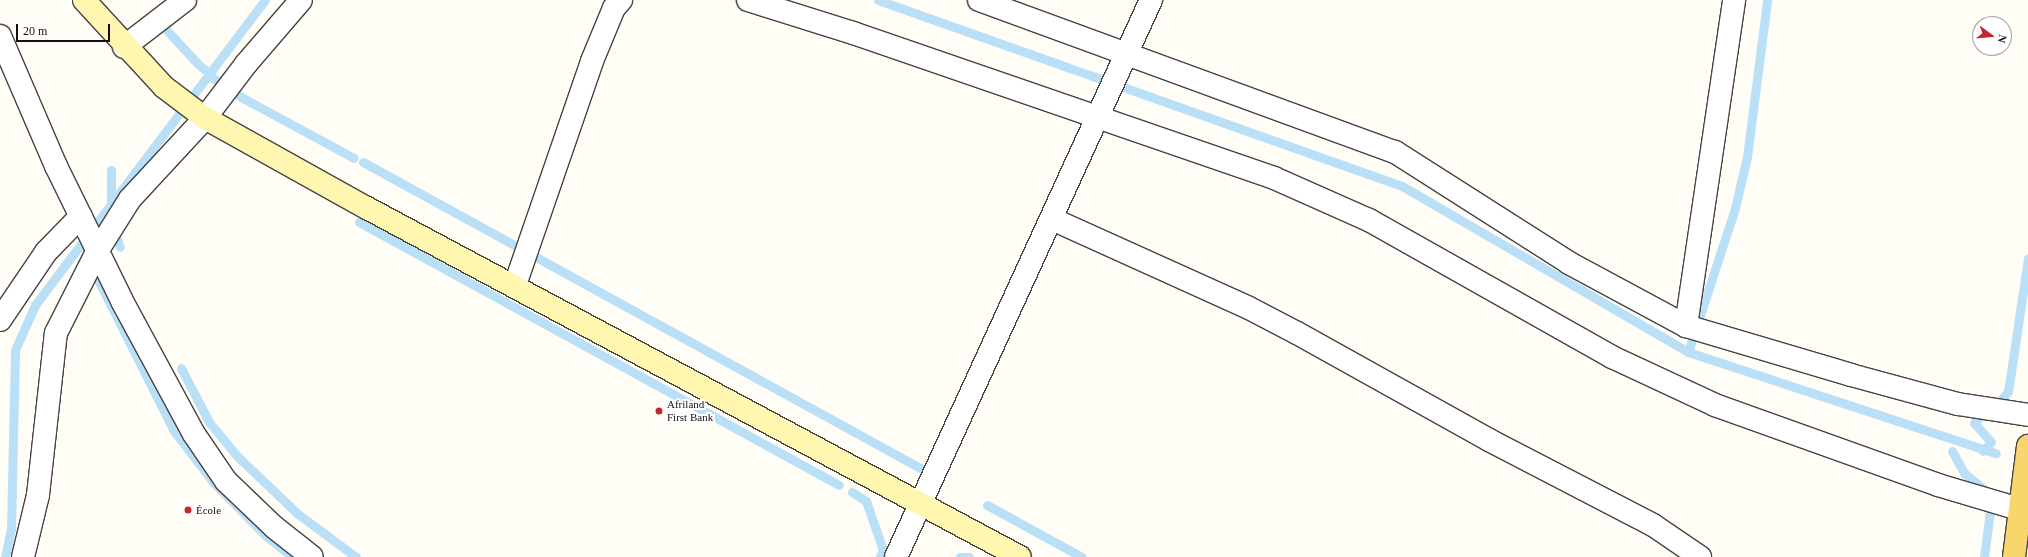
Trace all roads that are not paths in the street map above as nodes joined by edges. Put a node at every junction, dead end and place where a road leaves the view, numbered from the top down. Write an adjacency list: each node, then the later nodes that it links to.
1 (84, 0): 10 (street)
2 (185, 0): 10 (street)
3 (301, 0): 12 (street)
4 (621, 0): 17 (street)
5 (748, 0): 13 (street)
6 (979, 0): 11 (street)
7 (1151, 0): 11 (street)
8 (1734, 0): 19 (street)
9 (0, 36): 14 (street)
10 (124, 47): 12 (street)
11 (1126, 54): 13 (street); 19 (street)
12 (199, 114): 16 (street); 17 (street)
13 (1098, 117): 15 (street); 23 (street)
14 (79, 210): 16 (street); 18 (street)
15 (1052, 219): 22 (street); 28 (street)
16 (98, 250): 24 (street); 25 (street)
17 (515, 286): 22 (street)
18 (0, 320)
19 (1686, 326): 20 (street)
20 (2028, 415)
21 (2028, 446): 23 (main road)
22 (921, 504): 26 (street); 27 (street)
23 (2019, 509): 29 (main road)
24 (23, 557)
25 (312, 557)
26 (896, 557)
27 (1020, 557)
28 (1700, 557)
29 (2014, 557)

